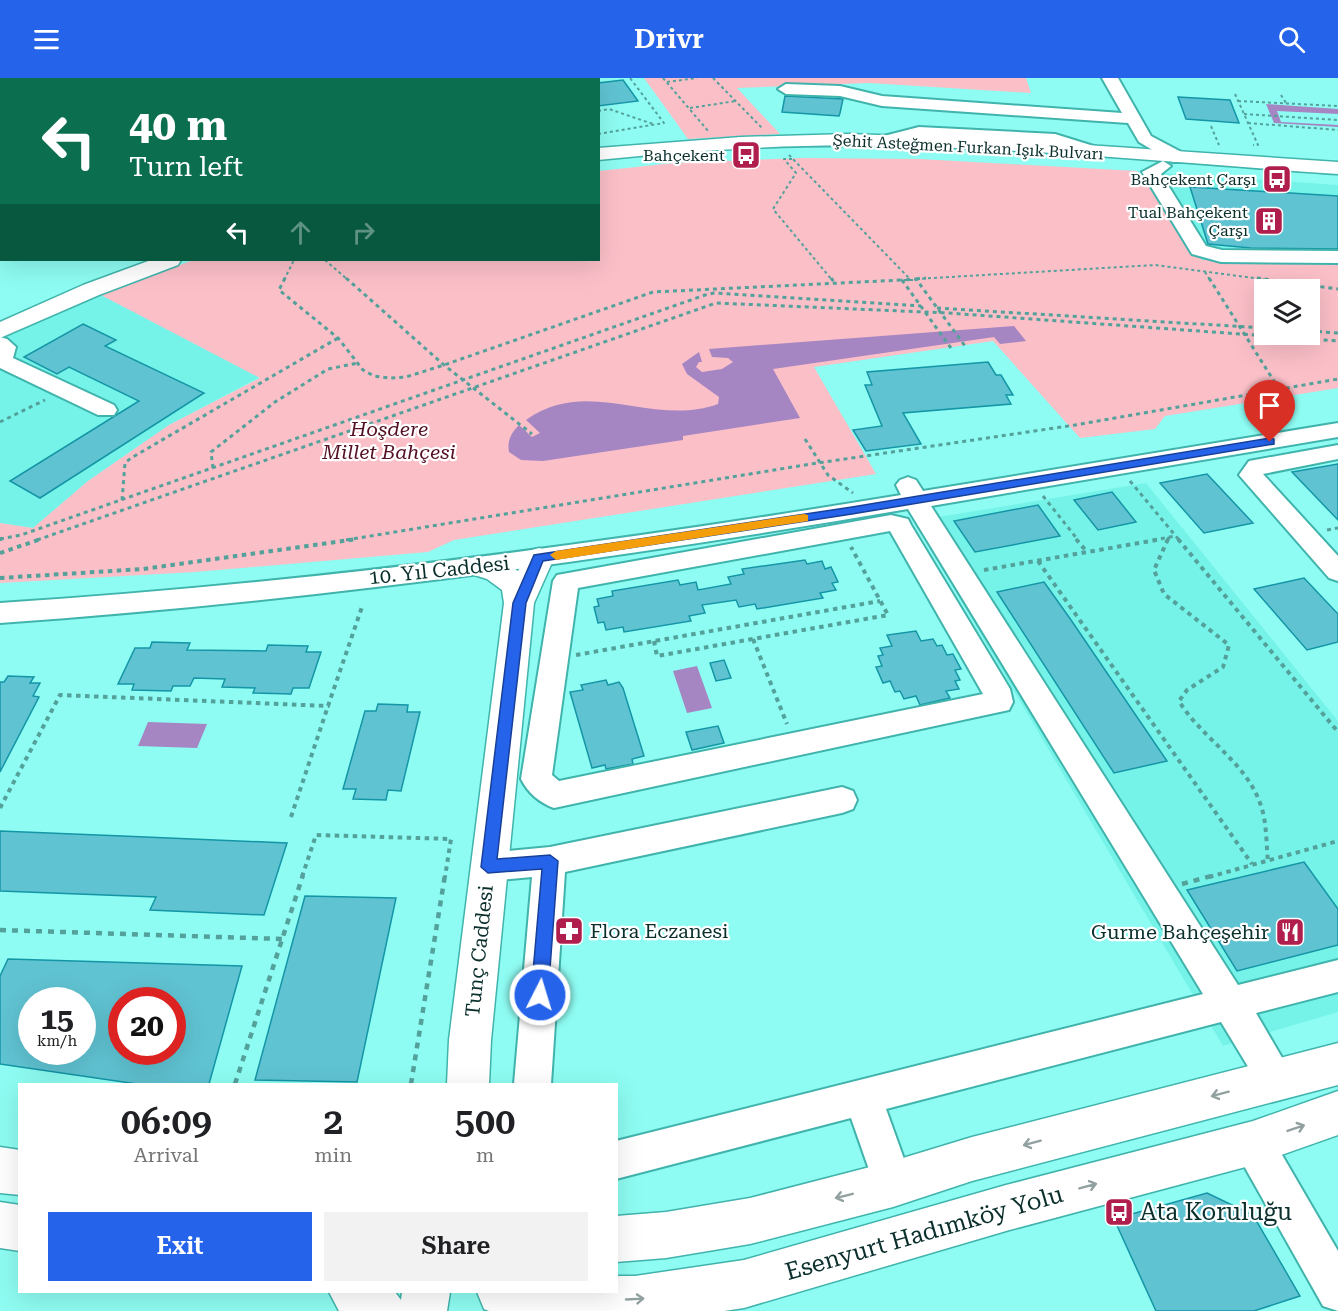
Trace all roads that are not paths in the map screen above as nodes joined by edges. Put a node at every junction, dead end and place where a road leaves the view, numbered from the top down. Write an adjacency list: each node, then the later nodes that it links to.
1 (1110, 78): 3 (street)
2 (786, 89): 3 (street)
3 (1130, 115): 4 (street)
4 (1145, 139): 6 (street); 7 (street)
5 (600, 154): 6 (main road, Şehit Asteğmen Furkan Işık Bulvarı)
6 (1126, 154): 7 (main road, Şehit Asteğmen Furkan Işık Bulvarı)
7 (1168, 160): 8 (main road, Şehit Asteğmen Furkan Işık Bulvarı); 9 (main road, Şehit Asteğmen Furkan Işık Bulvarı); 10 (main road, Şehit Asteğmen Furkan Işık Bulvarı); 11 (street)
8 (600, 166)
9 (1338, 168)
10 (1338, 177)
11 (1338, 257)
12 (133, 261): 14 (main road)
13 (167, 261): 15 (main road)
14 (0, 314)
15 (0, 331)
16 (0, 343): 17 (street)
17 (106, 410)
18 (1338, 416): 21 (street, 10. Yıl Caddesi)
19 (1338, 430): 21 (street, 10. Yıl Caddesi)
20 (1338, 452): 25 (street)
21 (1105, 467): 22 (street, 10. Yıl Caddesi); 22 (street, 10. Yıl Caddesi)
22 (911, 493): 23 (street, 10. Yıl Caddesi); 26 (street, 10. Yıl Caddesi); 34 (street)
23 (538, 558): 24 (street, 10. Yıl Caddesi); 27 (main road, Tunç Caddesi)
24 (479, 566): 27 (main road); 28 (street, 10. Yıl Caddesi)
25 (1338, 572)
26 (0, 598)
27 (519, 603): 32 (main road, Tunç Caddesi)
28 (0, 613)
29 (795, 745): 29 (street)
30 (842, 800): 31 (street)
31 (550, 861): 32 (street); 40 (street)
32 (488, 867): 35 (main road, Tunç Caddesi)
33 (1338, 976): 34 (street)
34 (1230, 1004): 37 (street); 41 (street)
35 (470, 1040): 38 (main road); 39 (main road, Tunç Caddesi)
36 (1338, 1064): 37 (main road)
37 (1277, 1080): 47 (main road, one-way to 47)
38 (456, 1083)
39 (468, 1083)
40 (532, 1083)
41 (863, 1098): 44 (street); 47 (street)
42 (1338, 1113): 43 (main road, Esenyurt Hadımköy Yolu, one-way to 42)
43 (1253, 1143): 51 (street); 56 (main road, Esenyurt Hadımköy Yolu, one-way to 43)
44 (618, 1159)
45 (0, 1170): 46 (main road)
46 (18, 1173)
47 (893, 1184): 50 (main road, one-way to 50)
48 (0, 1225): 49 (main road)
49 (18, 1228)
50 (618, 1239)
51 (1338, 1291)
52 (354, 1293): 57 (main road)
53 (426, 1293): 58 (main road)
54 (449, 1293): 59 (main road)
55 (514, 1293): 56 (main road, Esenyurt Hadımköy Yolu)
56 (555, 1296): 60 (main road)
57 (381, 1311)
58 (423, 1311)
59 (446, 1311)
60 (510, 1311)

